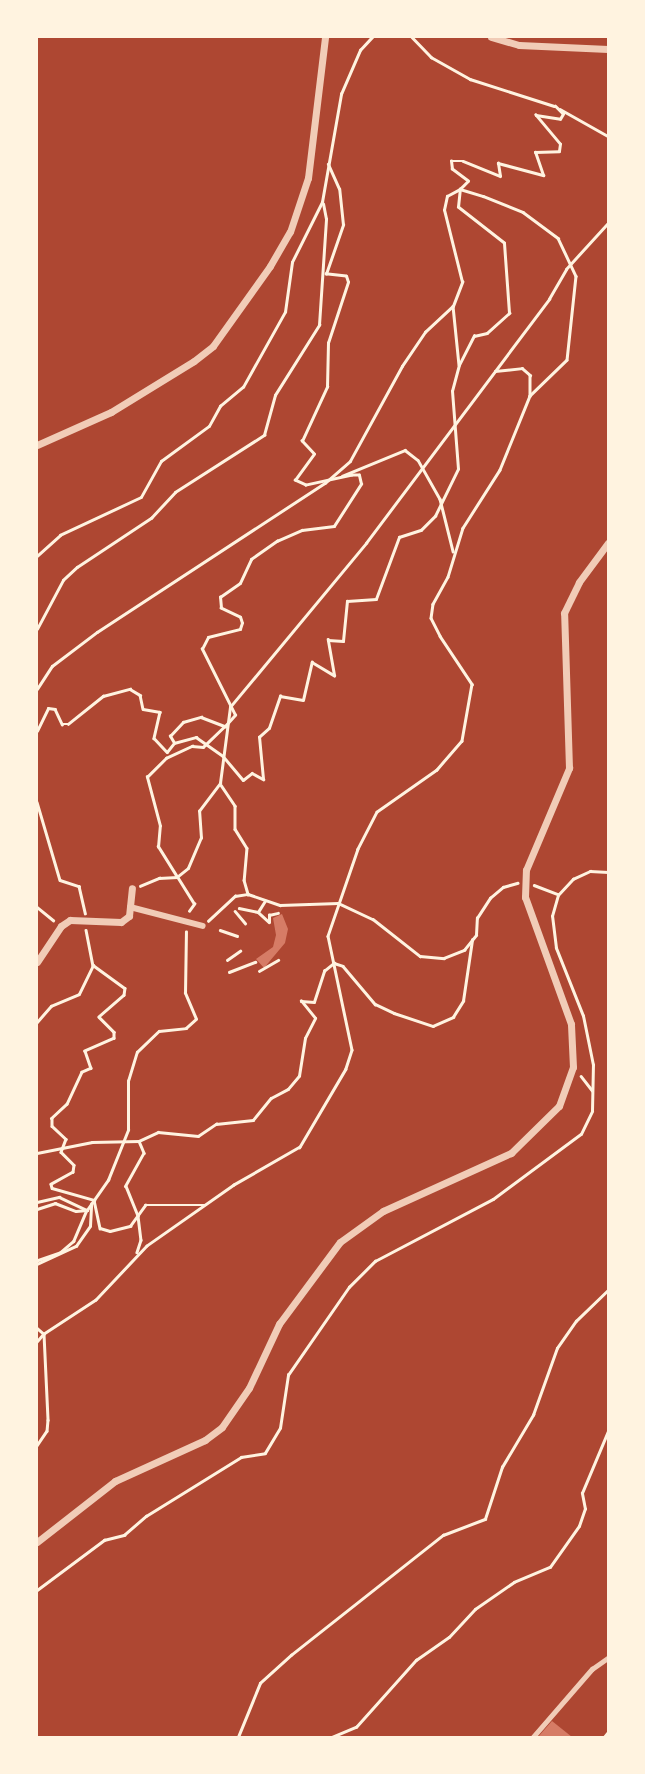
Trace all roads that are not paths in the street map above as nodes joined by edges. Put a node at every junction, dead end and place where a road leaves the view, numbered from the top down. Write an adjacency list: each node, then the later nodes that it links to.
1 (325, 37): 4 (street)
2 (491, 37): 3 (street)
3 (608, 49)
4 (37, 445)
5 (608, 543): 10 (street)
6 (132, 888): 7 (street)
7 (130, 907): 8 (street); 9 (street)
8 (203, 926)
9 (37, 962)
10 (37, 1542)
11 (608, 1658): 12 (lane)
12 (533, 1737)

